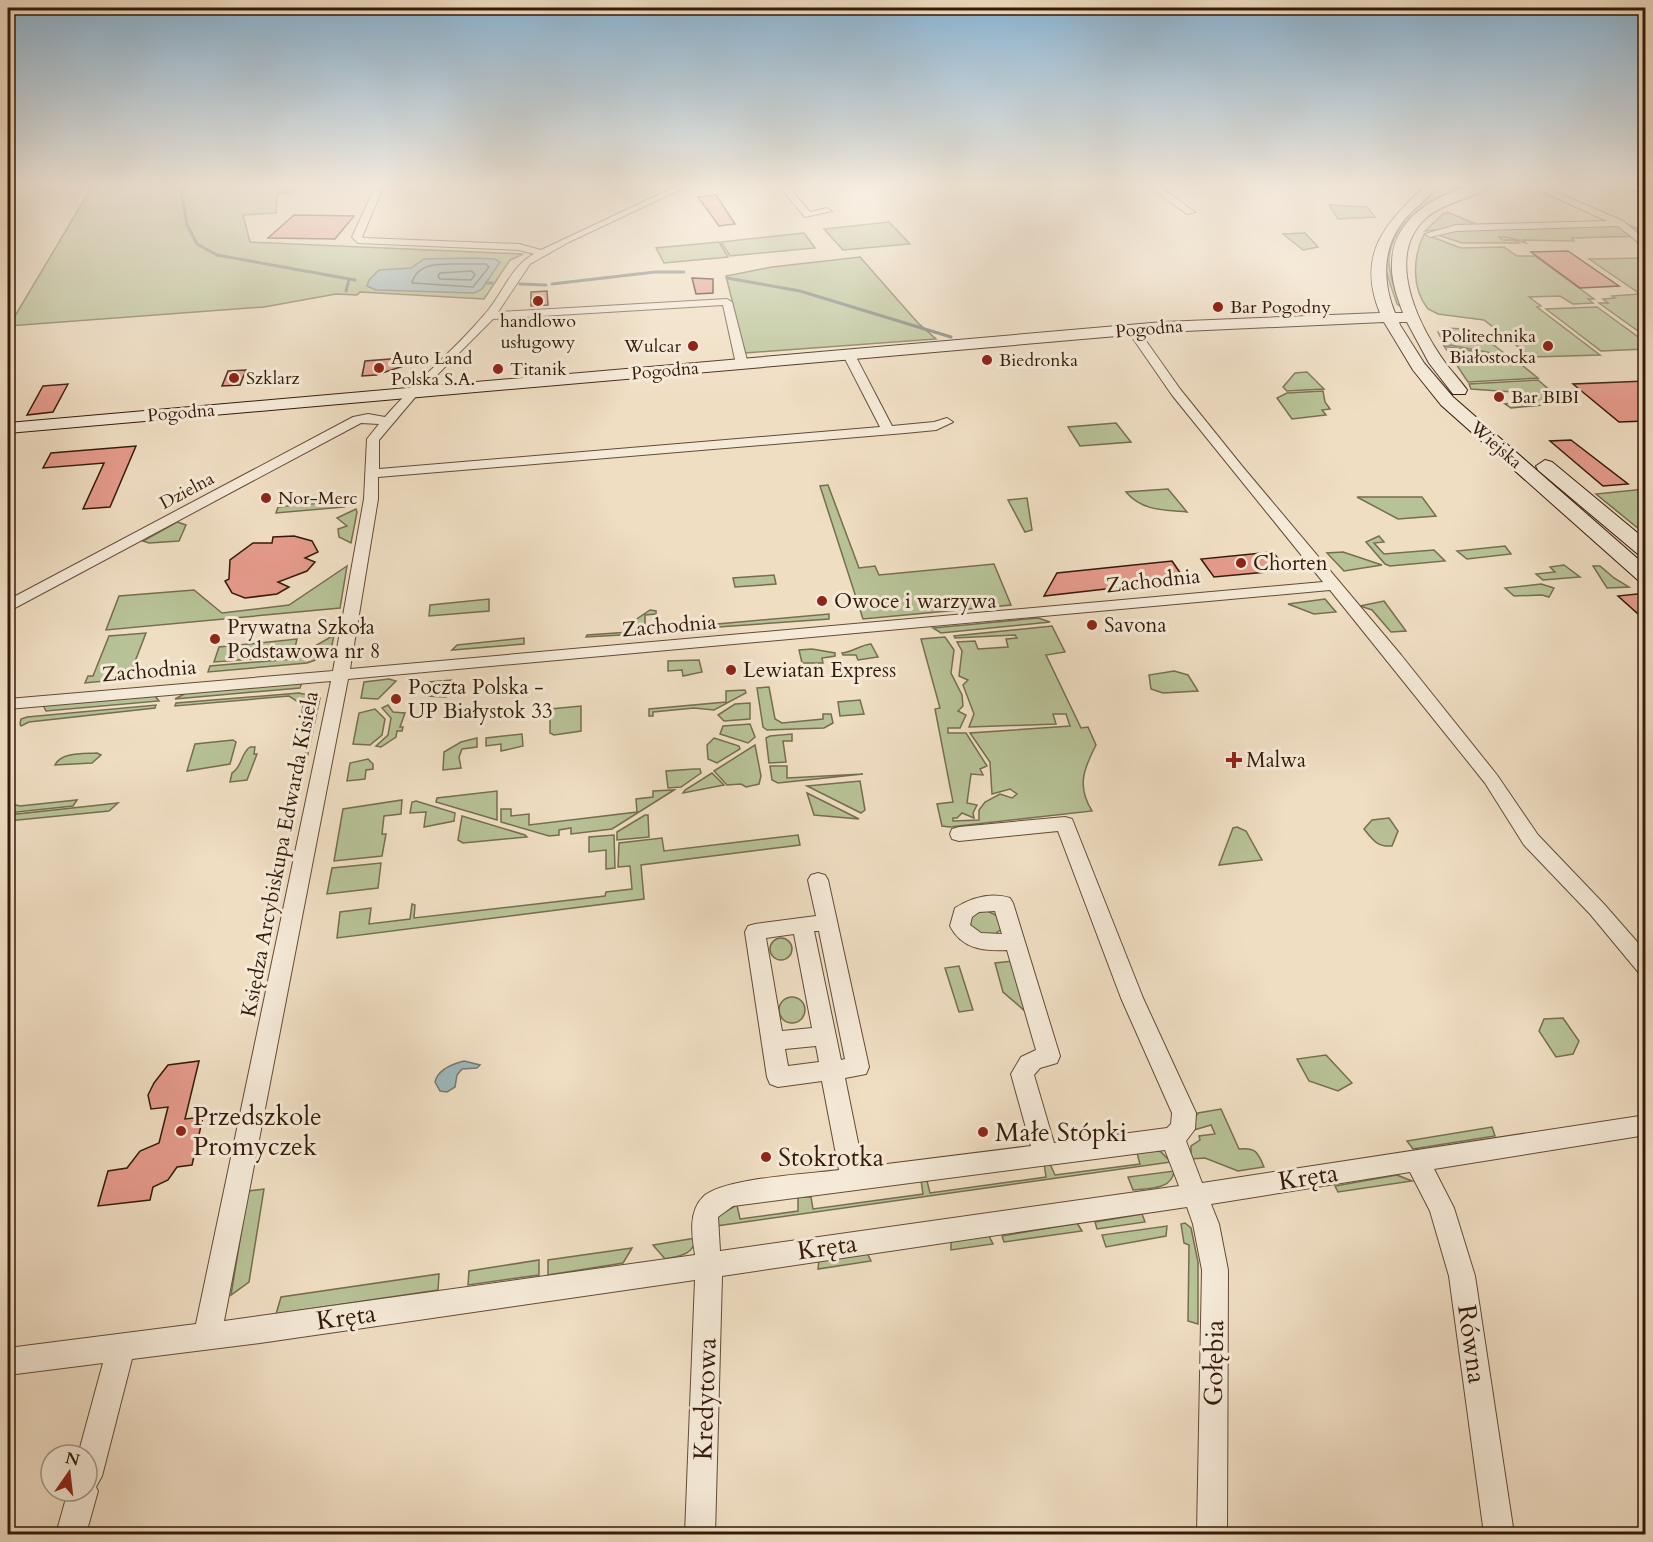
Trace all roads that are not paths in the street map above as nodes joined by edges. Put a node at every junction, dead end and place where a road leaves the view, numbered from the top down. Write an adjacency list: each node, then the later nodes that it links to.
1 (536, 257): 4 (street, Księdza Arcybiskupa Edwarda Kisiela)
2 (1380, 257): 5 (main road, Wiejska)
3 (1398, 257): 6 (main road, Wiejska)
4 (490, 316): 11 (street); 12 (street, Księdza Arcybiskupa Edwarda Kisiela)
5 (1390, 317): 6 (main road); 7 (main road, Pogodna); 9 (main road, Wiejska)
6 (1413, 318): 18 (main road, Wiejska)
7 (1323, 319): 8 (main road, Pogodna); 9 (main road, Pogodna)
8 (1133, 330): 10 (main road, Pogodna); 23 (street)
9 (1402, 344): 19 (main road, Wiejska)
10 (849, 355): 11 (main road, Pogodna); 16 (street)
11 (742, 364): 12 (main road, Pogodna)
12 (413, 392): 13 (street, Księdza Arcybiskupa Edwarda Kisiela); 15 (main road, Pogodna)
13 (387, 421): 17 (street, Księdza Arcybiskupa Edwarda Kisiela); 24 (street, Dzielna)
14 (947, 422): 16 (street)
15 (8, 428)
16 (888, 430): 17 (street)
17 (372, 474): 25 (street, Księdza Arcybiskupa Edwarda Kisiela)
18 (1605, 515): 19 (main road); 20 (main road, Wiejska)
19 (1580, 519): 21 (main road, Wiejska)
20 (1646, 553): 21 (main road, Wiejska)
21 (1622, 557): 22 (main road, Wiejska)
22 (1646, 577)
23 (1335, 585): 25 (street, Zachodnia); 32 (street)
24 (8, 606)
25 (340, 675): 26 (street, Zachodnia); 43 (street, Księdza Arcybiskupa Edwarda Kisiela)
26 (9, 708)
27 (959, 834): 37 (street)
28 (818, 880): 29 (street)
29 (826, 922): 30 (street); 35 (street)
30 (803, 926): 33 (street); 34 (street)
31 (1015, 942): 38 (street)
32 (1646, 967)
33 (824, 1036): 34 (street); 35 (street)
34 (772, 1041): 35 (street)
35 (832, 1071): 40 (street)
36 (1646, 1125): 39 (street, Kręta)
37 (1173, 1138): 38 (street); 41 (street, Gołębia)
38 (1045, 1154): 40 (street)
39 (1417, 1161): 41 (street, Kręta); 51 (street, Równa)
40 (853, 1178): 42 (street, Kredytowa)
41 (1195, 1195): 42 (street, Kręta); 50 (street, Gołębia)
42 (709, 1264): 43 (street, Kręta); 49 (street, Kredytowa)
43 (207, 1337): 44 (street, Kręta)
44 (121, 1348): 45 (street, Kręta); 46 (street)
45 (8, 1361)
46 (96, 1443)
47 (80, 1503): 48 (street)
48 (71, 1534)
49 (700, 1534)
50 (1212, 1534)
51 (1499, 1534)

